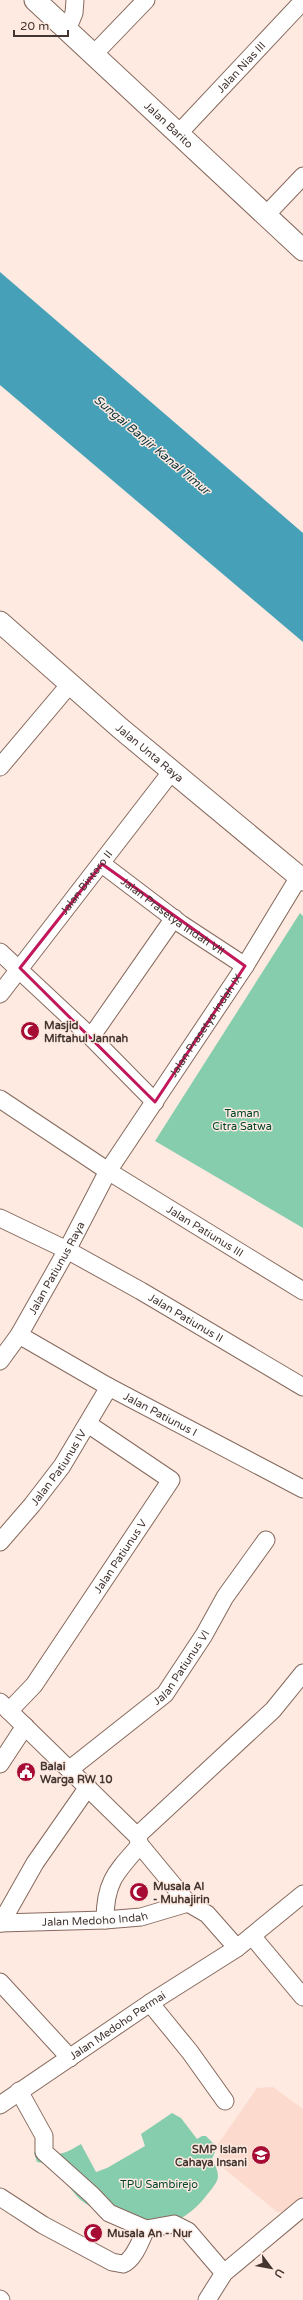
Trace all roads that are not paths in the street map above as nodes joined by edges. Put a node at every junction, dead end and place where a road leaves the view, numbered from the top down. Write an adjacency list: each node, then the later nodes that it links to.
1 (35, 0): 5 (street, Jalan Barito)
2 (75, 0): 5 (street)
3 (146, 0): 6 (street)
4 (303, 1): 7 (street, Jalan Nias III)
5 (67, 30): 6 (street, Jalan Barito)
6 (93, 55): 7 (street, Jalan Barito)
7 (178, 134): 9 (street, Jalan Barito)
8 (303, 176): 9 (street)
9 (265, 216): 10 (street, Jalan Barito)
10 (303, 250)
11 (0, 622): 12 (street, Jalan Unta Raya)
12 (70, 684): 13 (street); 14 (street, Jalan Unta Raya)
13 (0, 767)
14 (172, 771): 15 (street, Jalan Bintoro II); 16 (street, Jalan Unta Raya)
15 (102, 864): 17 (street, Jalan Prasetya Indah VII); 20 (street, Jalan Bintoro II)
16 (301, 879): 19 (street, Jalan Prasetya Indah IX)
17 (174, 918): 19 (street, Jalan Prasetya Indah VII); 22 (street)
18 (0, 952): 20 (street)
19 (245, 966): 24 (street, Jalan Prasetya Indah IX)
20 (20, 968): 21 (street, Jalan Bintoro II); 22 (street)
21 (0, 994)
22 (91, 1037): 24 (street)
23 (0, 1099): 25 (street)
24 (155, 1102): 25 (street, Jalan Prasetya Indah IX)
25 (108, 1171): 27 (street, Jalan Patiunus Raya); 28 (street, Jalan Patiunus III)
26 (0, 1218): 27 (street, Jalan Patiunus II)
27 (67, 1250): 29 (street, Jalan Patiunus Raya); 32 (street, Jalan Patiunus II)
28 (303, 1291)
29 (19, 1335): 30 (street, Jalan Patiunus Raya); 31 (street, Jalan Patiunus I)
30 (0, 1361)
31 (109, 1387): 33 (street, Jalan Patiunus IV); 34 (street, Jalan Patiunus I)
32 (303, 1387)
33 (88, 1424): 36 (street, Jalan Patiunus IV); 38 (street, Jalan Patiunus V)
34 (303, 1489)
35 (266, 1540): 41 (street, Jalan Patiunus VI)
36 (0, 1542)
37 (303, 1673): 43 (street)
38 (5, 1706): 39 (street)
39 (25, 1726): 40 (street); 41 (street)
40 (0, 1764)
41 (70, 1769): 42 (street)
42 (88, 1787): 43 (street); 47 (street)
43 (138, 1840): 45 (street); 46 (street)
44 (303, 1894): 48 (street, Jalan Medoho Permai)
45 (188, 1903): 46 (street, Jalan Medoho Indah); 49 (street)
46 (105, 1920): 47 (street, Jalan Medoho Indah)
47 (1, 1923)
48 (252, 1936): 49 (street, Jalan Medoho Permai); 51 (street)
49 (238, 1948): 52 (street, Jalan Medoho Permai)
50 (0, 1982): 53 (street)
51 (303, 1997)
52 (150, 2003): 53 (street, Jalan Medoho Permai); 55 (street)
53 (70, 2058): 54 (street, Jalan Medoho Permai)
54 (19, 2091): 56 (street, Jalan Medoho Permai); 59 (street)
55 (225, 2101)
56 (0, 2104)
57 (0, 2197): 59 (street)
58 (303, 2208): 60 (street)
59 (146, 2229): 60 (street)
60 (224, 2273): 61 (street)
61 (207, 2300)

